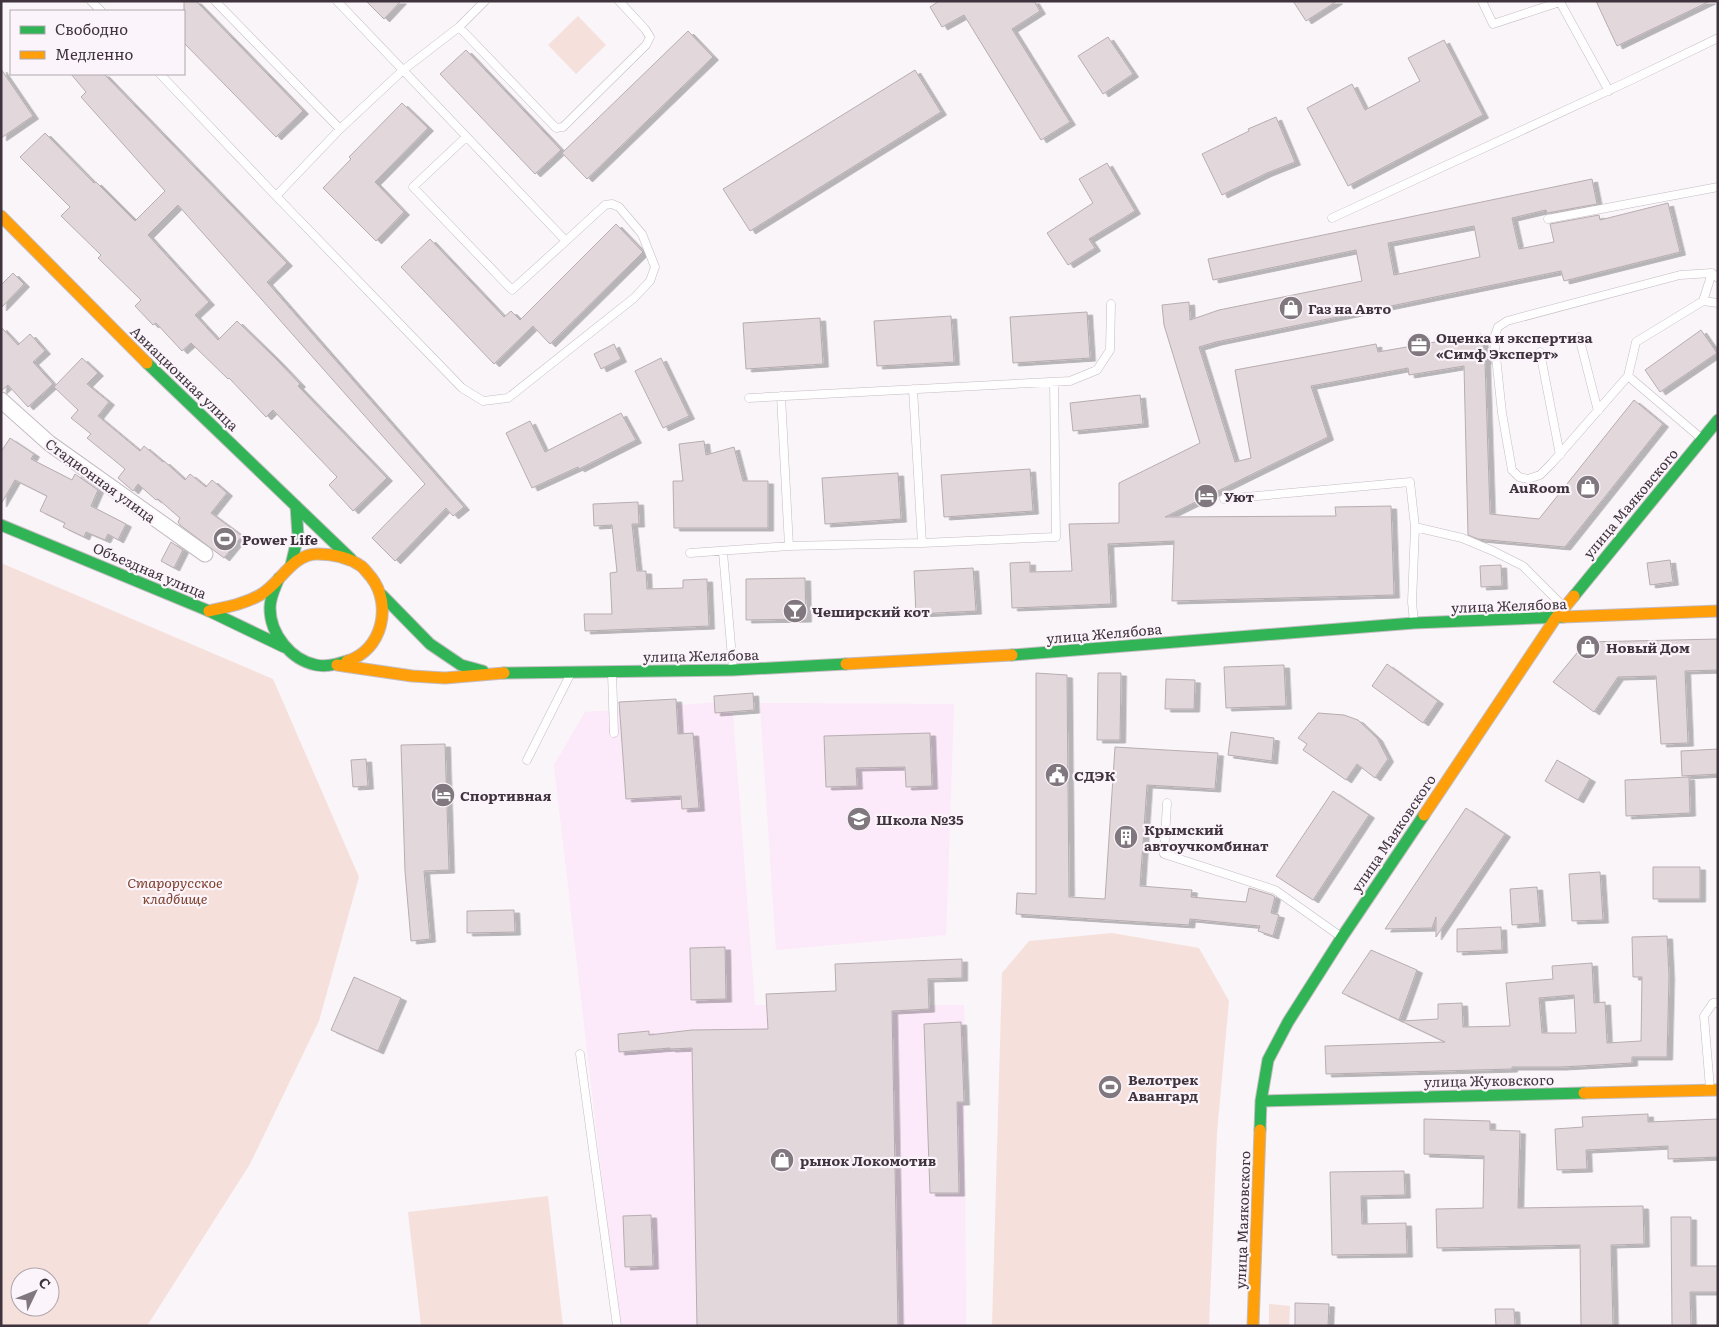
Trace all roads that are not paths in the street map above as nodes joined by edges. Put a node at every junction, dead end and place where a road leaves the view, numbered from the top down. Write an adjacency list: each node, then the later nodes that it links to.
1 (91, 1): 7 (lane)
2 (215, 1): 13 (lane)
3 (337, 1): 10 (lane)
4 (485, 1): 8 (lane)
5 (619, 1): 8 (lane)
6 (1482, 1): 12 (lane)
7 (100, 10)
8 (459, 28): 10 (lane)
9 (1718, 38): 12 (lane)
10 (402, 70): 13 (lane); 14 (lane)
11 (161, 75): 16 (lane)
12 (1609, 91): 18 (lane)
13 (340, 129): 16 (lane)
14 (466, 137): 20 (lane); 20 (lane)
15 (1718, 187): 19 (lane)
16 (276, 196): 20 (lane)
17 (1, 216): 38 (main road, Авиационная улица)
18 (1332, 218)
19 (1548, 219)
20 (566, 241)
21 (1715, 275): 22 (lane); 36 (lane)
22 (1703, 301): 23 (lane); 27 (lane)
23 (1718, 303)
24 (1111, 304): 28 (lane)
25 (1579, 337): 33 (lane)
26 (1540, 352): 36 (lane)
27 (1628, 376): 33 (lane); 35 (lane)
28 (1054, 382): 29 (lane); 41 (lane)
29 (912, 389): 30 (lane); 41 (lane)
30 (781, 396): 31 (lane); 42 (lane)
31 (749, 398)
32 (1, 400): 45 (street, Стадионная улица)
33 (1598, 411): 36 (lane)
34 (1718, 421): 35 (main road, улица Маяковского)
35 (1703, 439): 50 (main road, улица Маяковского)
36 (1560, 455)
37 (1224, 499): 40 (lane)
38 (296, 506): 46 (main road, Авиационная улица); 47 (main road)
39 (1, 525): 51 (main road, Объездная улица)
40 (1415, 527): 50 (lane); 54 (lane)
41 (922, 543): 42 (lane)
42 (789, 546): 43 (lane)
43 (723, 552): 44 (lane); 57 (lane)
44 (690, 553)
45 (204, 554)
46 (351, 559): 47 (main road); 49 (main road)
47 (291, 565): 48 (main road)
48 (280, 578): 51 (main road); 55 (main road)
49 (382, 595): 56 (main road); 60 (main road)
50 (1564, 607): 53 (main road, улица Маяковского)
51 (210, 611): 55 (main road, Объездная улица)
52 (1718, 611): 53 (main road, улица Желябова)
53 (1555, 618): 54 (main road, улица Желябова); 64 (main road, улица Маяковского)
54 (1414, 623): 57 (main road, улица Желябова)
55 (284, 647): 56 (main road)
56 (337, 665): 60 (main road)
57 (733, 670): 58 (main road, улица Желябова)
58 (612, 671): 59 (main road, улица Желябова); 61 (lane)
59 (572, 672): 60 (main road, улица Желябова); 62 (lane)
60 (493, 673)
61 (614, 734)
62 (527, 760)
63 (1167, 803): 64 (lane)
64 (1342, 937): 68 (main road, улица Маяковского)
65 (1718, 1003): 67 (lane)
66 (580, 1054): 69 (lane)
67 (1714, 1090): 68 (main road, улица Жуковского)
68 (1261, 1101): 70 (main road, улица Маяковского)
69 (617, 1326)
70 (1253, 1326)

